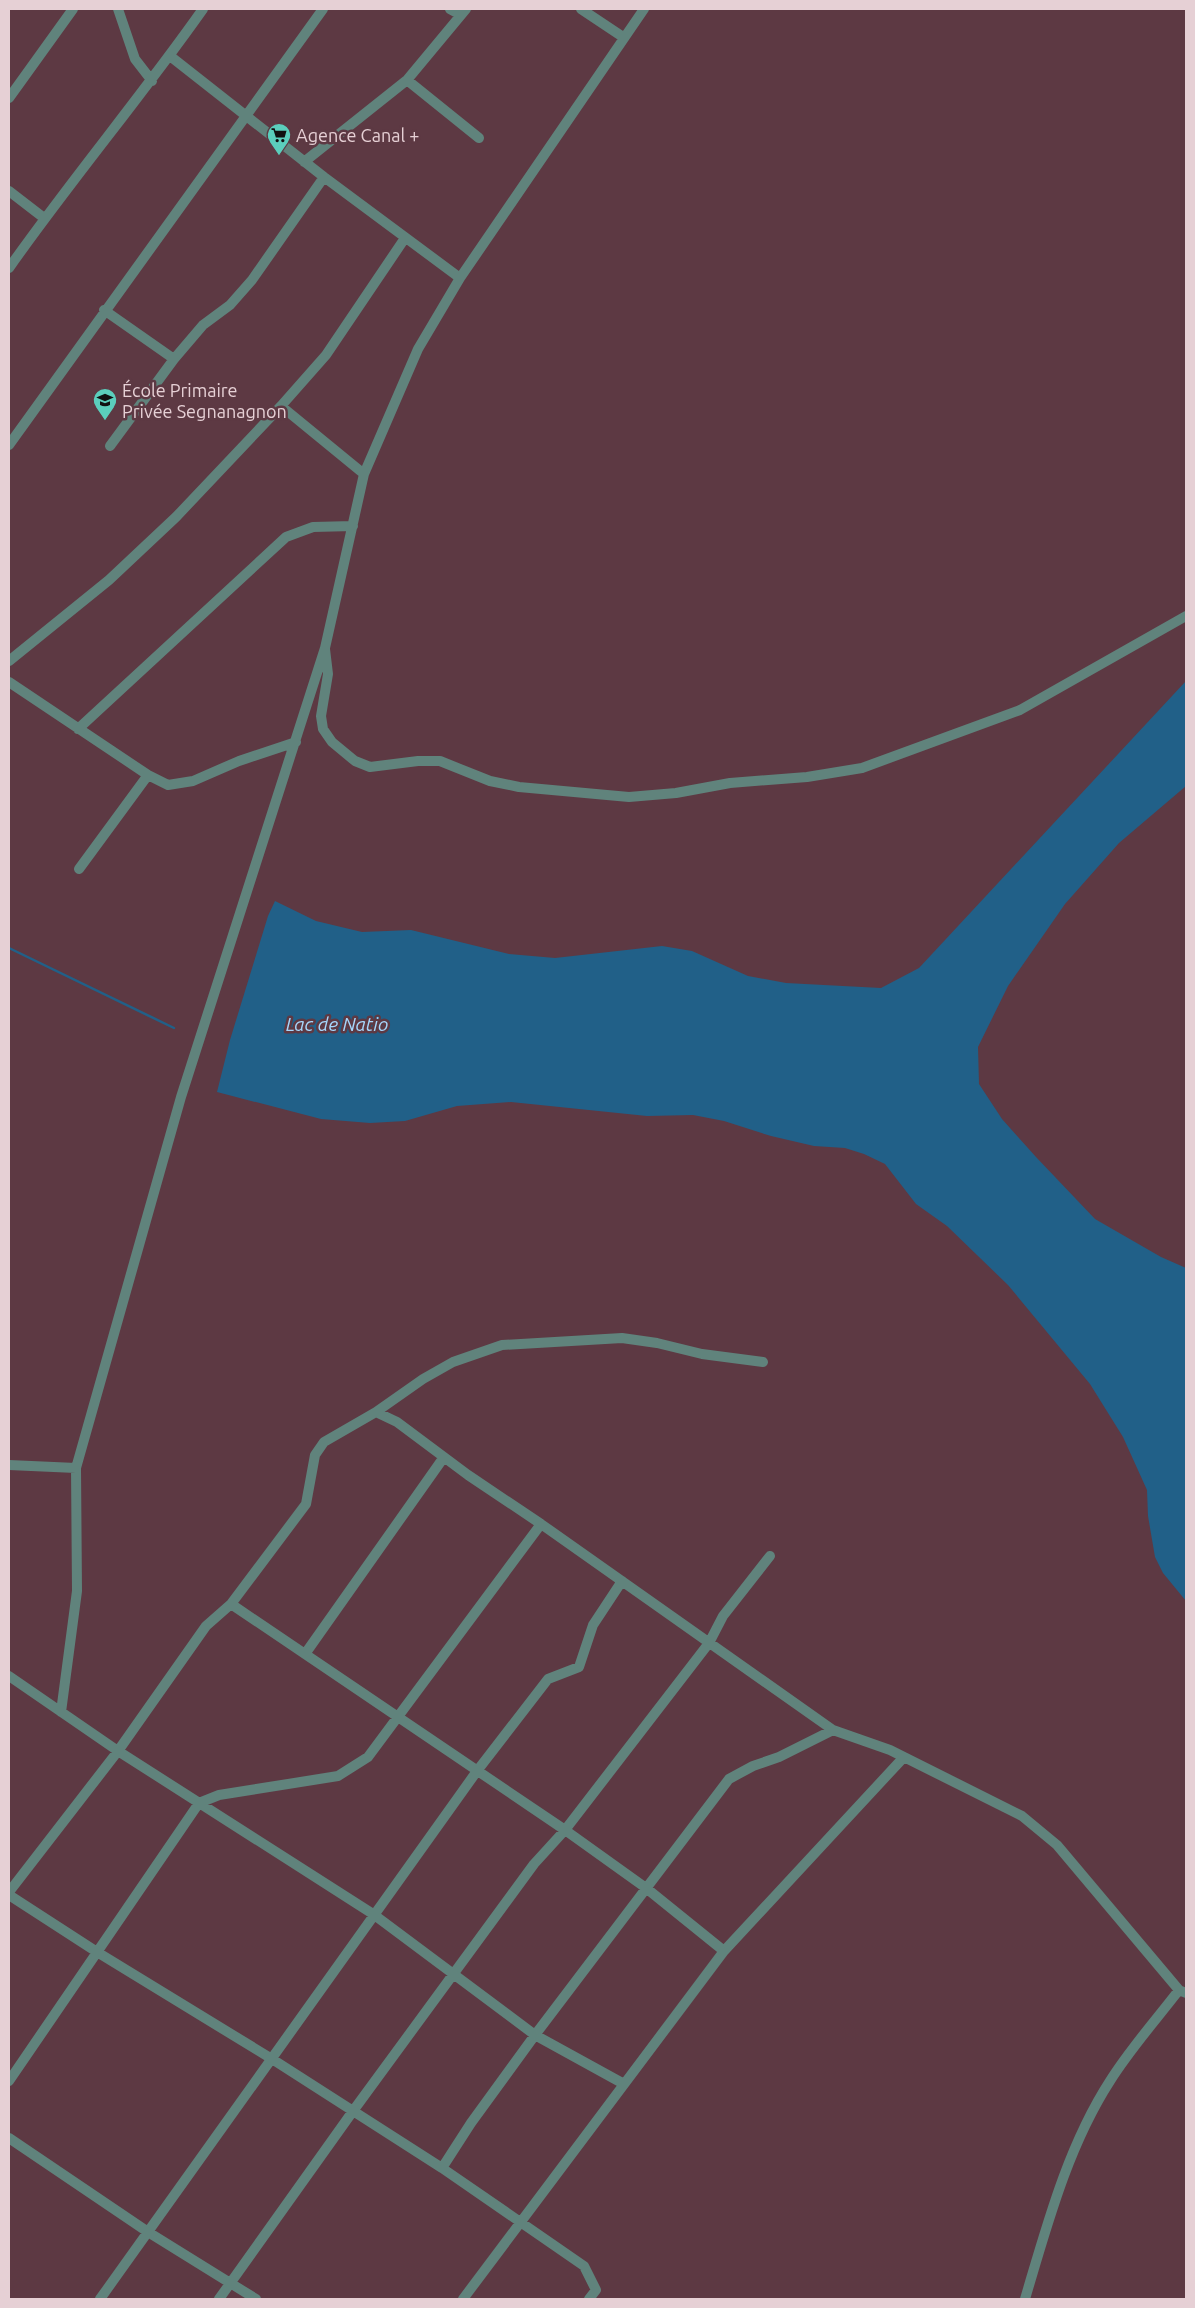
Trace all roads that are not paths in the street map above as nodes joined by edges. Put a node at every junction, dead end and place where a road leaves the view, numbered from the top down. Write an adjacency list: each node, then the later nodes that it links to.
1 (73, 9): 13 (street)
2 (118, 9): 12 (street)
3 (203, 9): 10 (street)
4 (323, 9): 14 (street)
5 (450, 9): 8 (street)
6 (581, 9): 9 (street)
7 (644, 9): 9 (street)
8 (463, 12): 11 (street)
9 (623, 37): 22 (street)
10 (170, 56): 12 (street); 14 (street)
11 (407, 80): 15 (street); 16 (street)
12 (152, 81): 19 (street)
13 (9, 98)
14 (247, 116): 16 (street); 23 (street)
15 (478, 138)
16 (304, 162): 17 (street)
17 (324, 178): 20 (street); 24 (street)
18 (9, 191): 19 (street)
19 (44, 218): 21 (street)
20 (405, 238): 22 (street); 25 (street)
21 (9, 268)
22 (460, 278): 28 (street)
23 (104, 310): 24 (street); 26 (street)
24 (174, 359): 27 (street)
25 (281, 406): 28 (street); 32 (street)
26 (10, 439)
27 (110, 446)
28 (364, 474): 29 (street)
29 (353, 526): 31 (street); 34 (street)
30 (1186, 616): 31 (street)
31 (325, 648): 35 (street)
32 (9, 661)
33 (9, 682): 34 (street)
34 (78, 729): 36 (street)
35 (296, 742): 36 (street); 42 (street)
36 (148, 775): 37 (street)
37 (79, 868)
38 (763, 1362): 39 (street)
39 (376, 1412): 40 (street); 46 (street)
40 (444, 1457): 43 (street); 48 (street)
41 (9, 1465): 42 (street)
42 (76, 1468): 50 (street)
43 (541, 1524): 45 (street); 51 (street)
44 (770, 1556): 47 (street)
45 (622, 1581): 47 (street); 55 (street)
46 (231, 1604): 48 (street); 53 (street)
47 (709, 1643): 52 (street); 57 (street)
48 (304, 1654): 51 (street)
49 (9, 1676): 50 (street)
50 (61, 1712): 53 (street)
51 (398, 1718): 55 (street); 56 (street)
52 (833, 1730): 54 (street); 58 (street)
53 (118, 1751): 56 (street); 59 (street)
54 (904, 1757): 61 (street); 64 (street)
55 (477, 1771): 57 (street); 60 (street)
56 (199, 1803): 60 (street); 62 (street)
57 (565, 1830): 58 (street); 63 (street)
58 (646, 1888): 61 (street); 65 (street)
59 (9, 1894): 62 (street)
60 (373, 1914): 63 (street); 66 (street)
61 (724, 1951): 68 (street)
62 (97, 1952): 66 (street); 67 (street)
63 (454, 1976): 65 (street); 69 (street)
64 (1183, 1992): 80 (street)
65 (535, 2035): 68 (street); 71 (street)
66 (272, 2059): 69 (street); 73 (street)
67 (9, 2082)
68 (624, 2084): 72 (street)
69 (353, 2111): 71 (street); 74 (street)
70 (9, 2138): 73 (street)
71 (442, 2168): 72 (street)
72 (521, 2224): 78 (street); 79 (street)
73 (148, 2232): 74 (street); 75 (street)
74 (230, 2282): 76 (street); 77 (street)
75 (100, 2299)
76 (219, 2299)
77 (256, 2299)
78 (463, 2299)
79 (589, 2299)
80 (1025, 2299)

